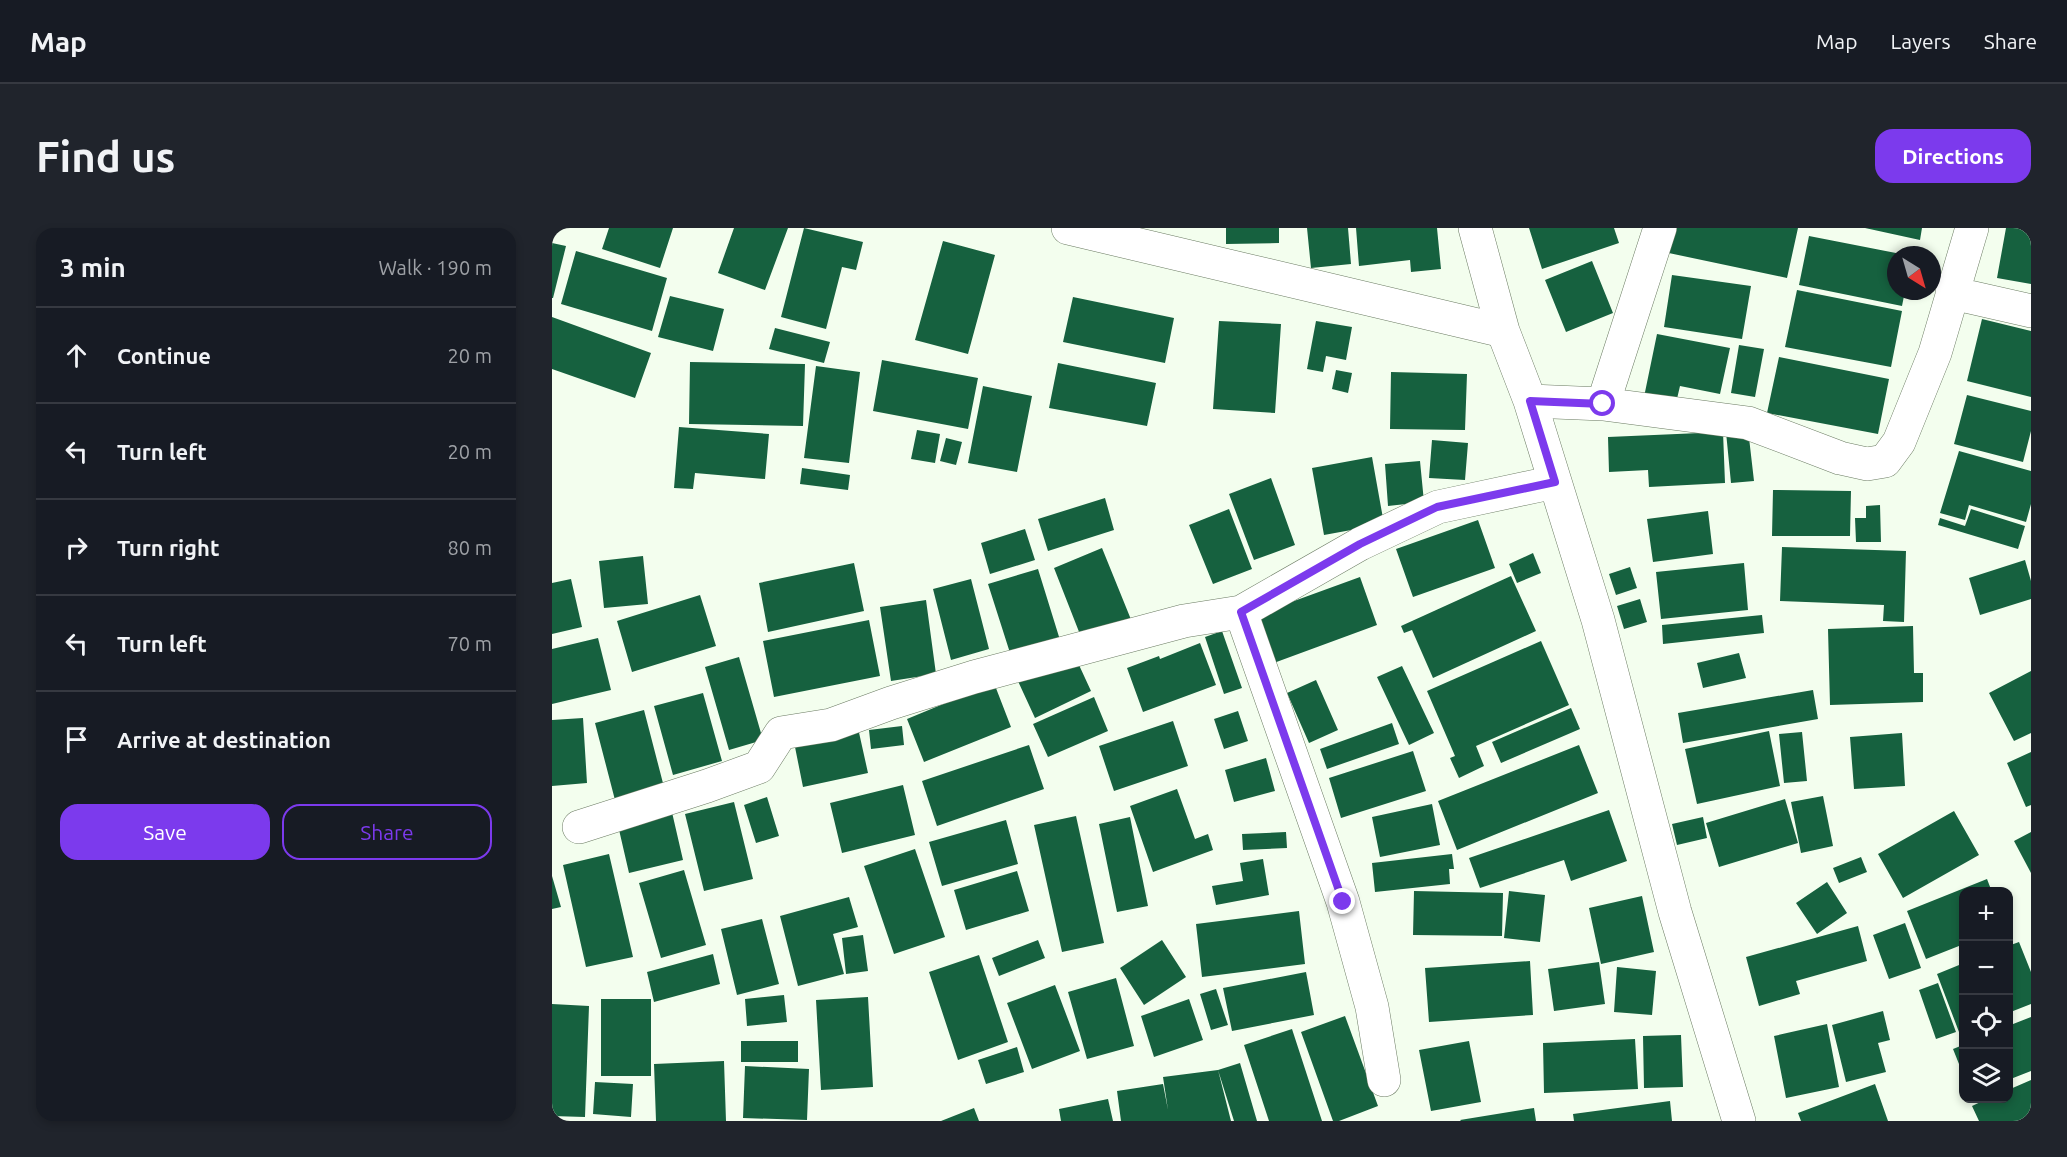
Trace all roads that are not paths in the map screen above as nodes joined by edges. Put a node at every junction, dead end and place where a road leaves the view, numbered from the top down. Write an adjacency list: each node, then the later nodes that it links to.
1 (1068, 228): 7 (street)
2 (1475, 228): 7 (street)
3 (1660, 228): 9 (street)
4 (1972, 228): 5 (street)
5 (1952, 293): 6 (street); 9 (street)
6 (2031, 311)
7 (1503, 331): 8 (street)
8 (1530, 401): 9 (street); 10 (street)
9 (1603, 404)
10 (1555, 482): 11 (street); 14 (street)
11 (1241, 612): 12 (street); 13 (street)
12 (579, 827)
13 (1384, 1080)
14 (1739, 1121)

